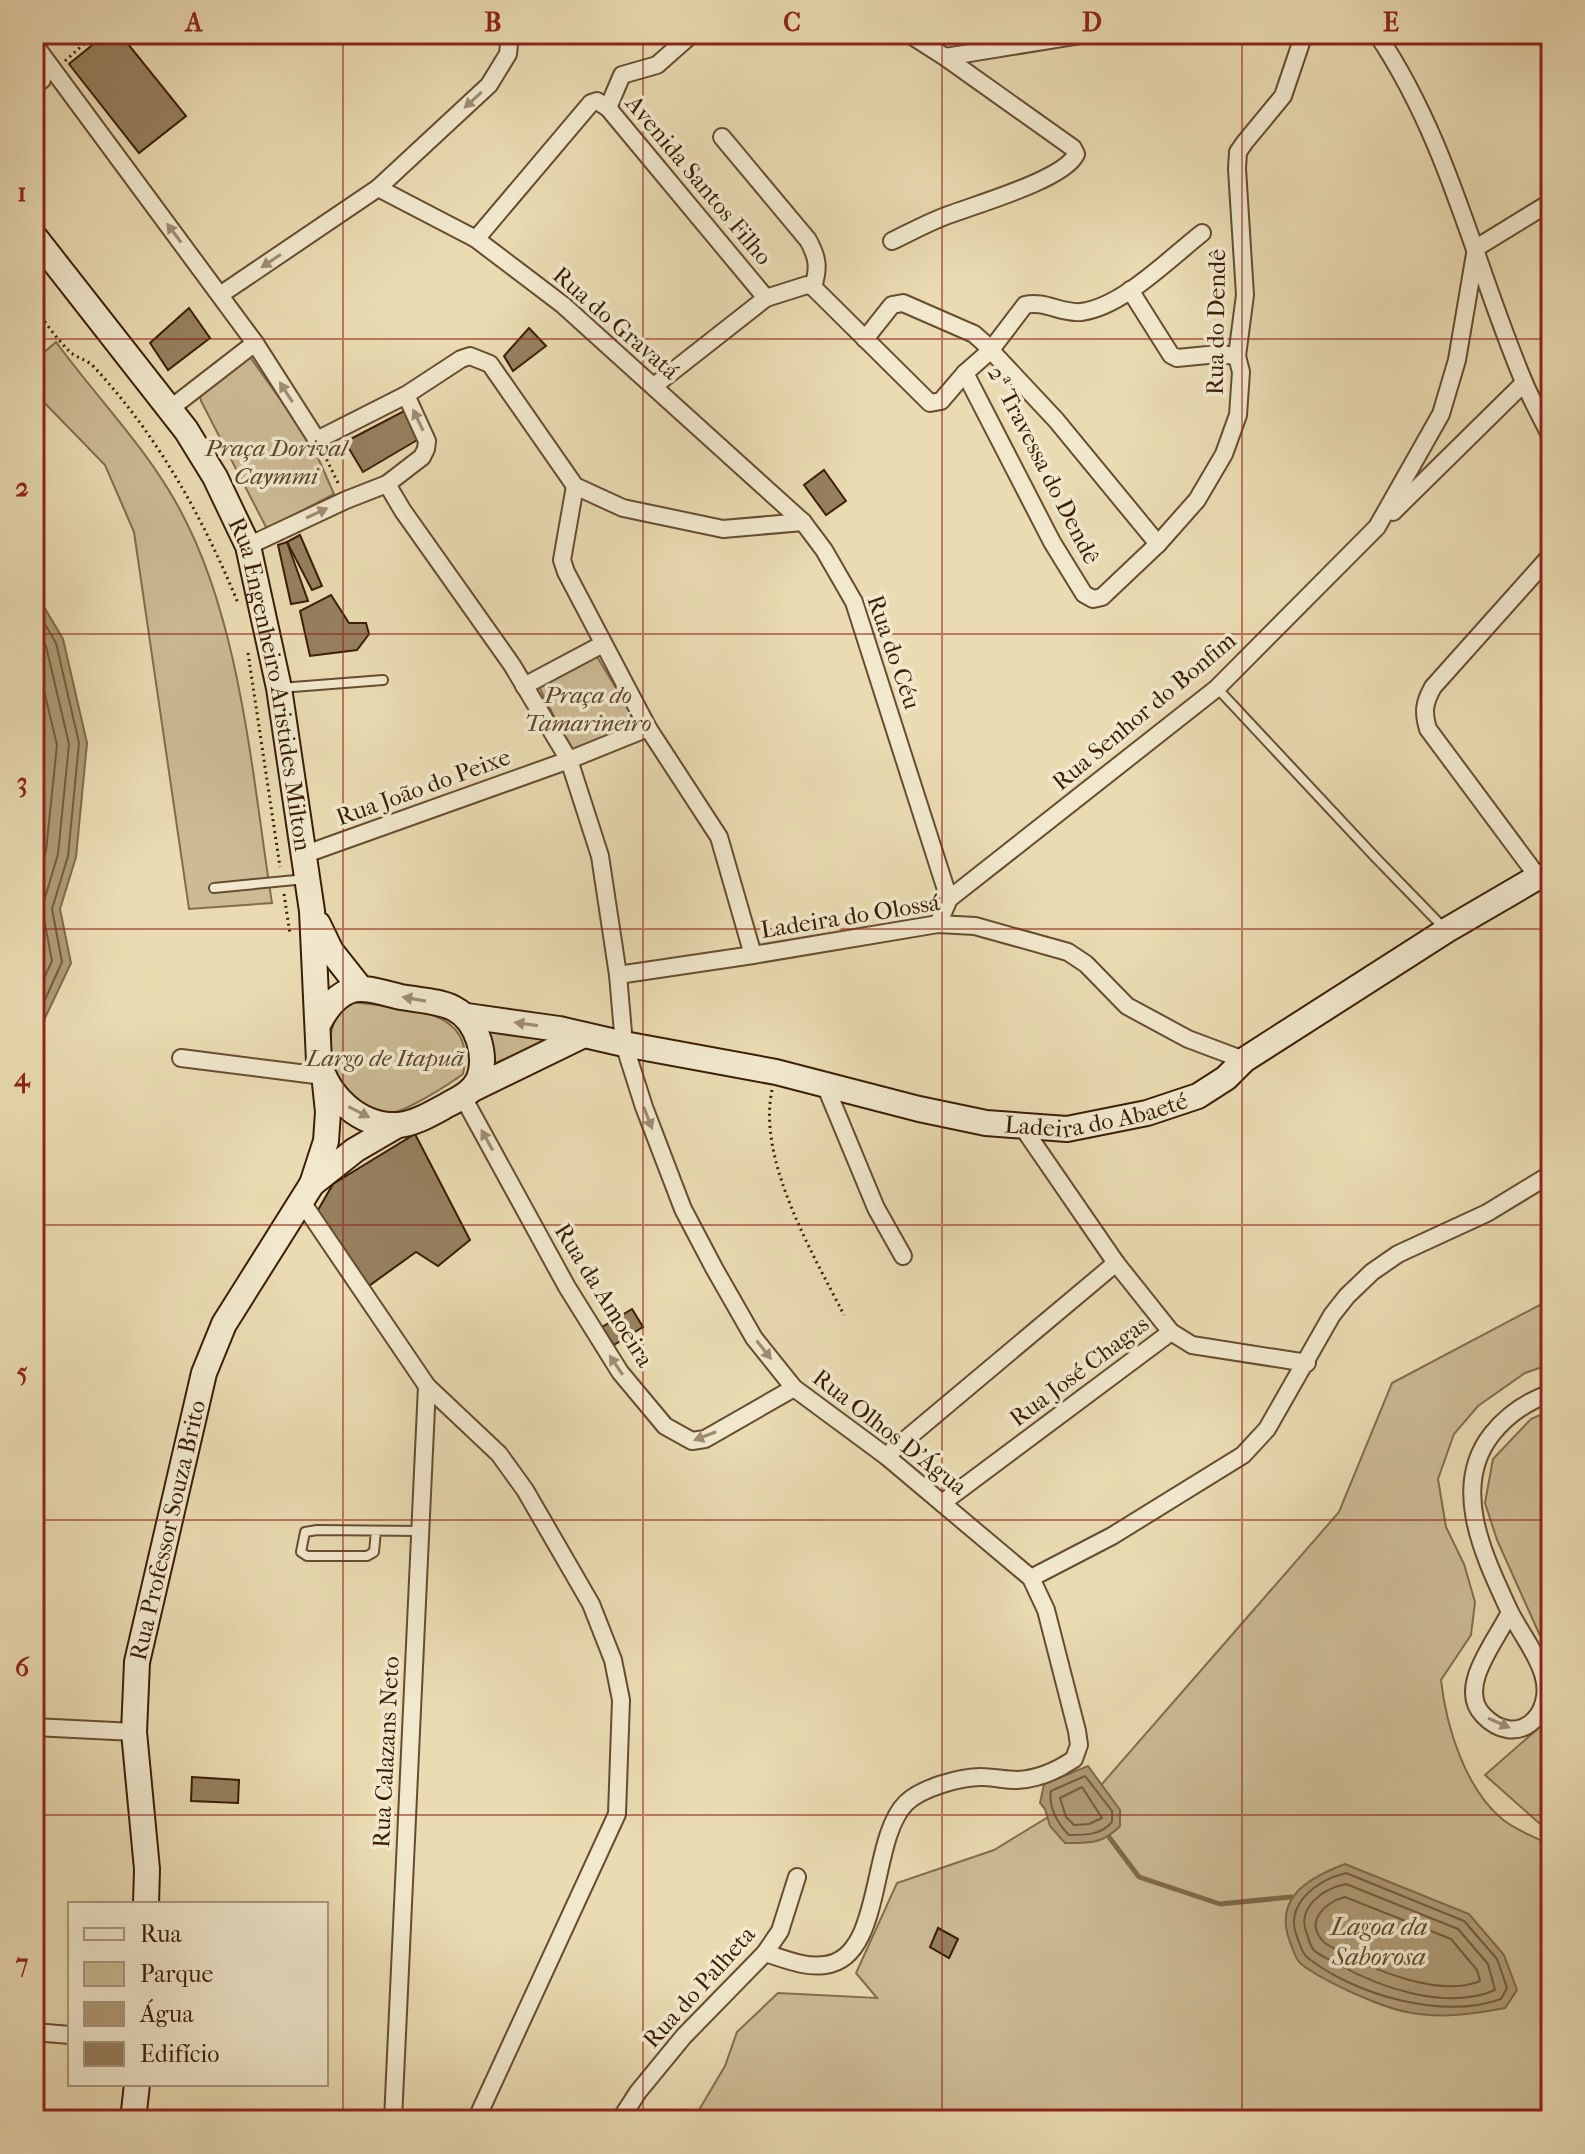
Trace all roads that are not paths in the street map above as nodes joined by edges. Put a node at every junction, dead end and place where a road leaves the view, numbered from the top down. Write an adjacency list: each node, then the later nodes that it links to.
1 (510, 34): 12 (street, one-way to 12)
2 (692, 34): 10 (street)
3 (909, 34): 8 (street)
4 (1087, 34): 8 (street)
5 (1304, 34): 26 (street, Rua do Dendê)
6 (1377, 34): 18 (street)
7 (34, 44): 9 (street)
8 (945, 57): 17 (street)
9 (43, 79): 21 (street, one-way to 9)
10 (608, 108): 16 (street, Avenida Santos Filho); 22 (street, Avenida Santos Filho)
11 (722, 137): 19 (street)
12 (378, 188): 16 (street, Rua do Gravatá); 21 (street, one-way to 21)
13 (1551, 202): 18 (street)
14 (1202, 233): 20 (street)
15 (34, 236): 31 (main road, Rua Engenheiro Aristides Milton)
16 (476, 239): 29 (street, Rua do Gravatá)
17 (892, 241)
18 (1476, 248): 28 (street); 36 (street, Rua Senhor do Bonfim)
19 (813, 287): 22 (street); 23 (street)
20 (1130, 290): 25 (street, 2ª Travessa do Dendê); 26 (street)
21 (220, 295): 24 (street)
22 (766, 298): 29 (street)
23 (865, 339): 25 (street); 27 (street)
24 (255, 343): 30 (street, one-way to 24); 31 (street)
25 (990, 351): 27 (street, 2ª Travessa do Dendê); 37 (street)
26 (1237, 356): 37 (street, Rua do Dendê)
27 (965, 373): 40 (street, 2ª Travessa do Dendê)
28 (1524, 383): 32 (street); 36 (street, Rua Senhor do Bonfim)
29 (654, 386): 35 (street, Rua do Gravatá)
30 (406, 395): 33 (street, one-way to 30); 34 (street)
31 (171, 408): 38 (main road, Rua Engenheiro Aristides Milton)
32 (1551, 437)
33 (387, 484): 38 (street, one-way to 33); 43 (street, Rua Olhos D'Água)
34 (575, 486): 35 (street); 41 (street)
35 (803, 522): 51 (street, Rua do Céu)
36 (1377, 527): 45 (street, Rua Senhor do Bonfim)
37 (1158, 544): 40 (street, Rua do Dendê)
38 (248, 546): 44 (main road, Rua Engenheiro Aristides Milton)
39 (1550, 560): 49 (street)
40 (1113, 587)
41 (603, 644): 43 (street); 46 (street)
42 (383, 680): 44 (lane)
43 (524, 686): 47 (street, Rua Olhos D'Água)
44 (279, 688): 48 (main road, Rua Engenheiro Aristides Milton)
45 (1217, 688): 51 (street, Rua Senhor do Bonfim); 54 (lane)
46 (648, 728): 47 (street, Rua João do Peixe); 55 (street)
47 (569, 760): 48 (street, Rua João do Peixe); 56 (street, Rua Olhos D'Água)
48 (305, 867): 50 (lane); 52 (main road, Rua Engenheiro Aristides Milton)
49 (1545, 877): 54 (main road, Ladeira do Abaeté)
50 (214, 888)
51 (949, 899): 53 (street, Rua Senhor do Bonfim)
52 (312, 911): 57 (main road, Rua Engenheiro Aristides Milton); 59 (main road, Rua Engenheiro Aristides Milton)
53 (938, 924): 55 (street, Ladeira do Olossá); 63 (street, Ladeira do Olossá)
54 (1447, 930): 63 (main road, Ladeira do Abaeté)
55 (753, 955): 56 (street, Ladeira do Olossá)
56 (618, 975): 61 (street, Rua Olhos D'Água)
57 (361, 989): 58 (main road, one-way to 57); 59 (main road)
58 (467, 1016): 60 (main road, Ladeira do Abaeté, one-way to 58); 66 (main road)
59 (319, 1023): 64 (main road)
60 (584, 1035): 61 (main road, Ladeira do Abaeté); 66 (main road)
61 (624, 1044): 65 (main road, Ladeira do Abaeté); 76 (street, Rua Olhos D'Água, one-way to 76)
62 (181, 1058): 64 (street)
63 (1244, 1060): 68 (main road, Ladeira do Abaeté)
64 (324, 1079): 67 (main road, one-way to 67); 70 (main road, Rua Professor Souza Brito)
65 (825, 1085): 68 (main road, Ladeira do Abaeté); 71 (street)
66 (467, 1094): 67 (main road); 76 (street, Rua da Amoeira, one-way to 66)
67 (398, 1125): 70 (main road, Rua Professor Souza Brito)
68 (1021, 1125): 72 (street)
69 (1551, 1174): 74 (street)
70 (307, 1193): 75 (street); 85 (main road, Rua Professor Souza Brito)
71 (903, 1256)
72 (1116, 1263): 73 (street); 78 (street)
73 (1171, 1332): 74 (street, Rua José Chagas); 79 (street, Rua José Chagas)
74 (1307, 1363): 82 (street)
75 (427, 1386): 81 (street, Rua Calazans Neto); 94 (street)
76 (794, 1388): 78 (street, Rua Olhos D'Água)
77 (1551, 1393): 83 (street)
78 (886, 1456): 79 (street, Rua Olhos D'Água)
79 (942, 1503): 82 (street, Rua Olhos D'Água)
80 (376, 1531): 80 (lane); 81 (lane)
81 (420, 1531): 93 (street, Rua Calazans Neto)
82 (1031, 1578): 88 (street)
83 (1510, 1612): 83 (street, one-way to 83)
84 (34, 1727): 85 (street)
85 (134, 1732): 87 (main road, Rua Professor Souza Brito)
86 (797, 1877): 88 (street, Rua do Palheta)
87 (146, 1902)
88 (765, 1953): 95 (street, Rua do Palheta)
89 (34, 2032): 90 (street)
90 (68, 2035)
91 (137, 2086): 92 (main road)
92 (133, 2120)
93 (393, 2120)
94 (476, 2120)
95 (620, 2120)

